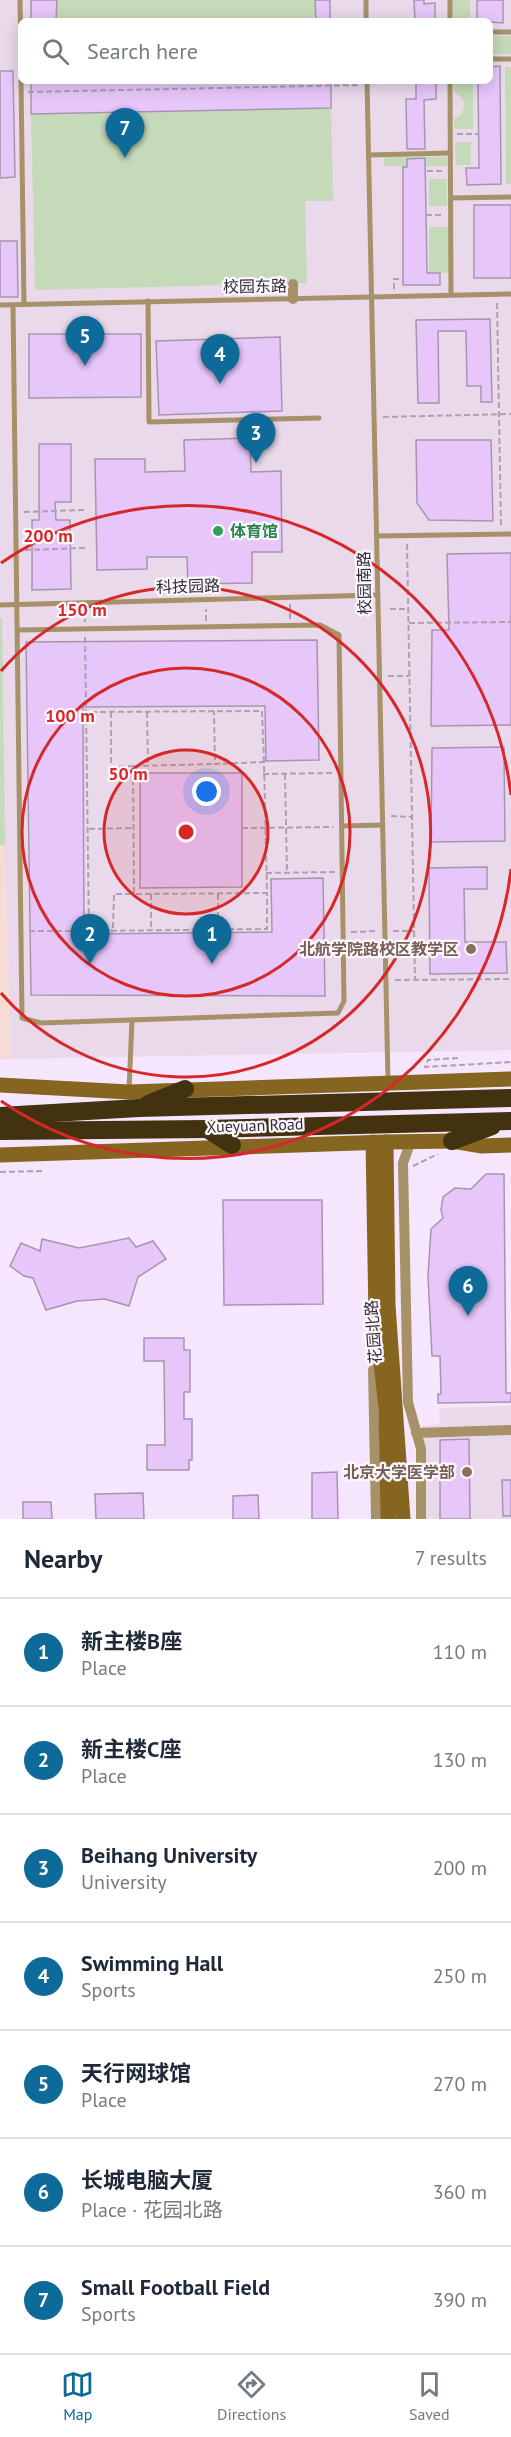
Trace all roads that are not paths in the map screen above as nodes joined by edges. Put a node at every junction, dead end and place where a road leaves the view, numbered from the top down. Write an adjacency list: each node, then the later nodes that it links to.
1 (20, 0): 4 (lane)
2 (366, 0): 5 (lane)
3 (450, 0): 6 (lane)
4 (20, 18)
5 (366, 18)
6 (450, 18)
7 (493, 32): 8 (lane)
8 (511, 32)
9 (493, 59): 10 (lane)
10 (511, 59)
11 (21, 84): 24 (lane)
12 (367, 84): 15 (lane, 校园南路)
13 (450, 84): 14 (lane)
14 (450, 153): 15 (lane); 17 (lane)
15 (369, 155): 21 (lane, 校园南路)
16 (511, 197): 17 (lane)
17 (451, 198): 20 (lane)
18 (293, 284): 22 (street)
19 (511, 294): 20 (lane, 校园东路)
20 (451, 296): 21 (lane, 校园东路)
21 (372, 298): 22 (lane, 校园东路); 29 (lane, 校园南路)
22 (293, 299): 23 (lane, 校园东路)
23 (148, 301): 24 (lane, 校园东路); 27 (lane)
24 (24, 304): 26 (lane, 校园东路)
25 (0, 305): 26 (lane, 校园东路)
26 (13, 305): 32 (lane)
27 (319, 418)
28 (511, 534): 29 (lane)
29 (376, 536): 30 (lane, 校园南路)
30 (378, 595): 32 (lane, 科技园路); 34 (lane, 校园南路)
31 (0, 605): 32 (lane, 科技园路)
32 (17, 605): 33 (lane)
33 (18, 630): 35 (lane); 36 (lane)
34 (382, 825): 35 (lane); 38 (lane, 校园南路)
35 (342, 826): 36 (lane)
36 (132, 1020): 41 (lane)
37 (511, 1079): 38 (street)
38 (388, 1084): 40 (street)
39 (0, 1085): 41 (street)
40 (186, 1089): 41 (street); 43 (highway)
41 (129, 1092)
42 (511, 1098): 43 (highway, Xueyuan Road)
43 (139, 1108): 44 (highway, Xueyuan Road)
44 (0, 1116)
45 (508, 1121): 46 (highway, Xueyuan Road); 51 (highway)
46 (207, 1129): 48 (highway, Xueyuan Road); 53 (highway)
47 (0, 1131): 48 (highway, Xueyuan Road)
48 (25, 1132): 49 (highway)
49 (0, 1136)
50 (411, 1141): 51 (street, Xueyuan Road); 52 (street, Xueyuan Road); 58 (street)
51 (452, 1141): 54 (street, Xueyuan Road)
52 (379, 1142): 53 (street, Xueyuan Road); 60 (street, 花园北路); 61 (street, 花园北路)
53 (232, 1145): 55 (street, Xueyuan Road)
54 (511, 1145)
55 (0, 1155)
56 (373, 1370): 59 (street)
57 (511, 1430): 58 (street)
58 (417, 1433): 62 (street)
59 (376, 1519)
60 (388, 1519)
61 (403, 1519)
62 (421, 1519)

